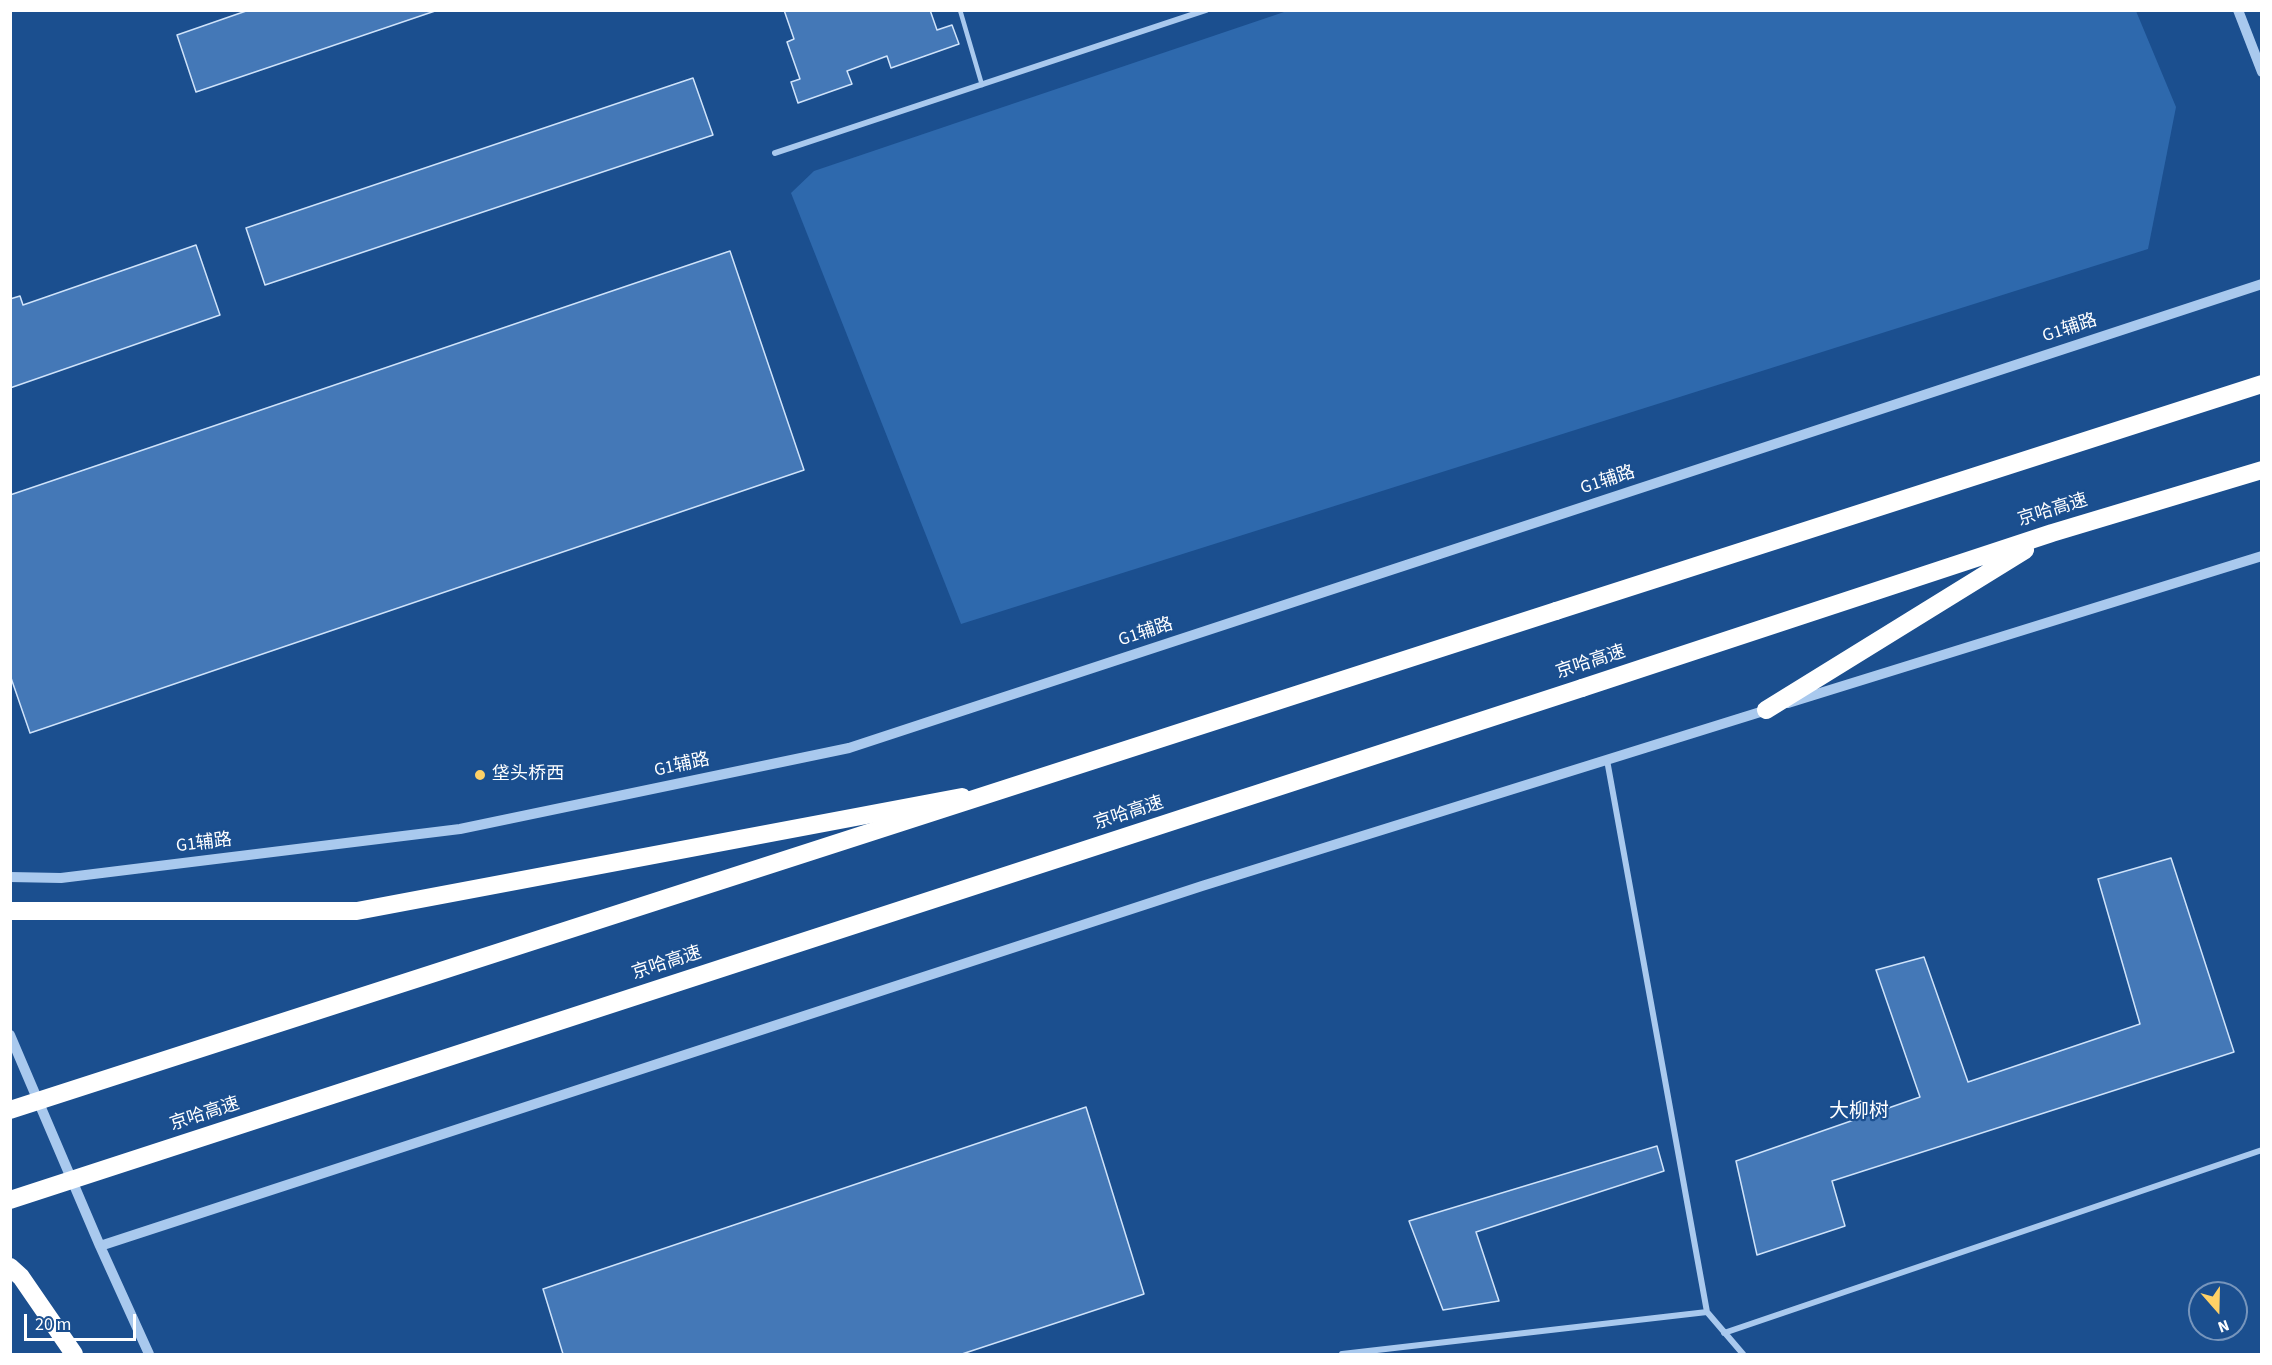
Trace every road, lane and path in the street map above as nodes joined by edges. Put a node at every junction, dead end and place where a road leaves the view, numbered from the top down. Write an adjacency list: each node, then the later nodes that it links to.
1 (960, 10): 5 (lane)
2 (1206, 10): 5 (street)
3 (2238, 10): 4 (street)
4 (2262, 72)
5 (982, 85): 6 (street)
6 (775, 153)
7 (2262, 284): 15 (street, G1辅路)
8 (2262, 384): 14 (highway, bridge)
9 (2262, 470): 10 (highway, 京哈高速)
10 (2052, 533): 12 (highway); 20 (highway, 京哈高速, bridge)
11 (2262, 555): 12 (street)
12 (1766, 710): 13 (street)
13 (1607, 760): 21 (street); 23 (street)
14 (1008, 788): 16 (highway); 18 (highway, bridge)
15 (10, 877)
16 (10, 911)
17 (10, 1035): 21 (street)
18 (10, 1110)
19 (2262, 1150): 24 (street)
20 (10, 1200)
21 (100, 1246): 26 (street)
22 (10, 1267): 25 (highway)
23 (1707, 1312): 24 (street); 27 (street)
24 (1724, 1333): 28 (street)
25 (74, 1354)
26 (149, 1354)
27 (1342, 1354)
28 (1743, 1354)

